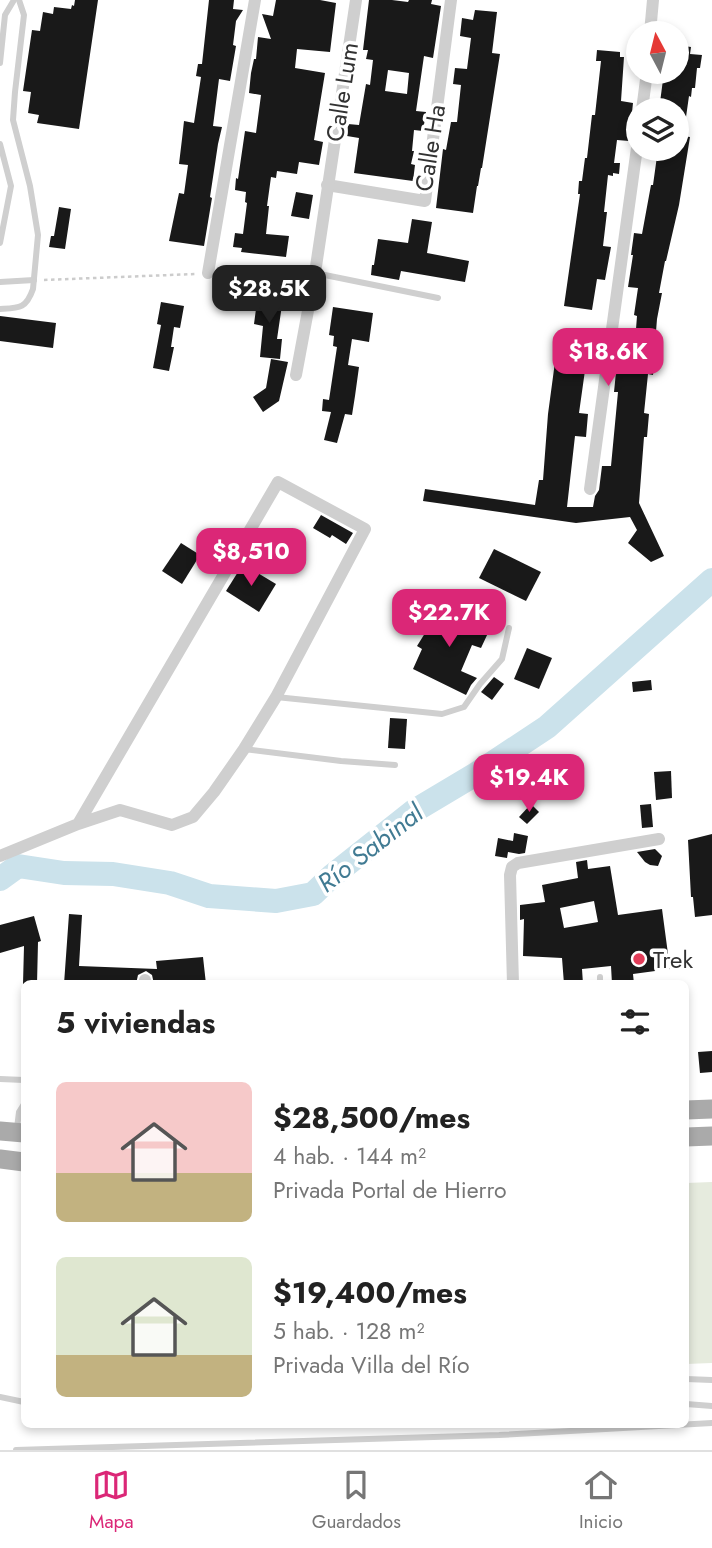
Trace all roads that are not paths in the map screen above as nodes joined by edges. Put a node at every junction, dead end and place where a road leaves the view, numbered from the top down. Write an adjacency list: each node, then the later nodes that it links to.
1 (14, 0): 8 (lane)
2 (19, 0): 11 (lane)
3 (256, 0): 15 (street)
4 (356, 0): 13 (street, Calle Lum)
5 (450, 0): 13 (street, Calle Ha)
6 (653, 0): 7 (street)
7 (651, 21)
8 (0, 63)
9 (0, 144): 12 (lane)
10 (635, 161): 22 (street)
11 (27, 175): 12 (lane); 17 (lane)
12 (9, 177): 14 (lane)
13 (327, 185): 16 (street, Calle Lum)
14 (0, 243)
15 (208, 273)
16 (315, 273): 19 (lane); 21 (street, Calle Lum)
17 (34, 281): 18 (lane); 20 (lane)
18 (0, 282)
19 (438, 298)
20 (0, 309)
21 (296, 375)
22 (590, 489)
23 (509, 628): 24 (lane)
24 (276, 697): 25 (street); 27 (street)
25 (244, 749): 26 (lane); 27 (street)
26 (396, 765)
27 (78, 824): 29 (street)
28 (659, 839): 30 (street)
29 (0, 856)
30 (513, 980)
31 (0, 1079): 32 (lane)
32 (21, 1080)
33 (21, 1109): 36 (lane)
34 (712, 1109): 35 (main road)
35 (689, 1110)
36 (14, 1132)
37 (712, 1136): 38 (main road)
38 (689, 1138)
39 (0, 1159): 40 (main road)
40 (21, 1162)
41 (689, 1378): 42 (lane)
42 (712, 1380)
43 (0, 1397): 44 (lane)
44 (21, 1401)
45 (689, 1404): 46 (lane)
46 (712, 1405)
47 (712, 1423): 48 (lane)
48 (689, 1424)
49 (623, 1428): 50 (lane)
50 (16, 1450)

